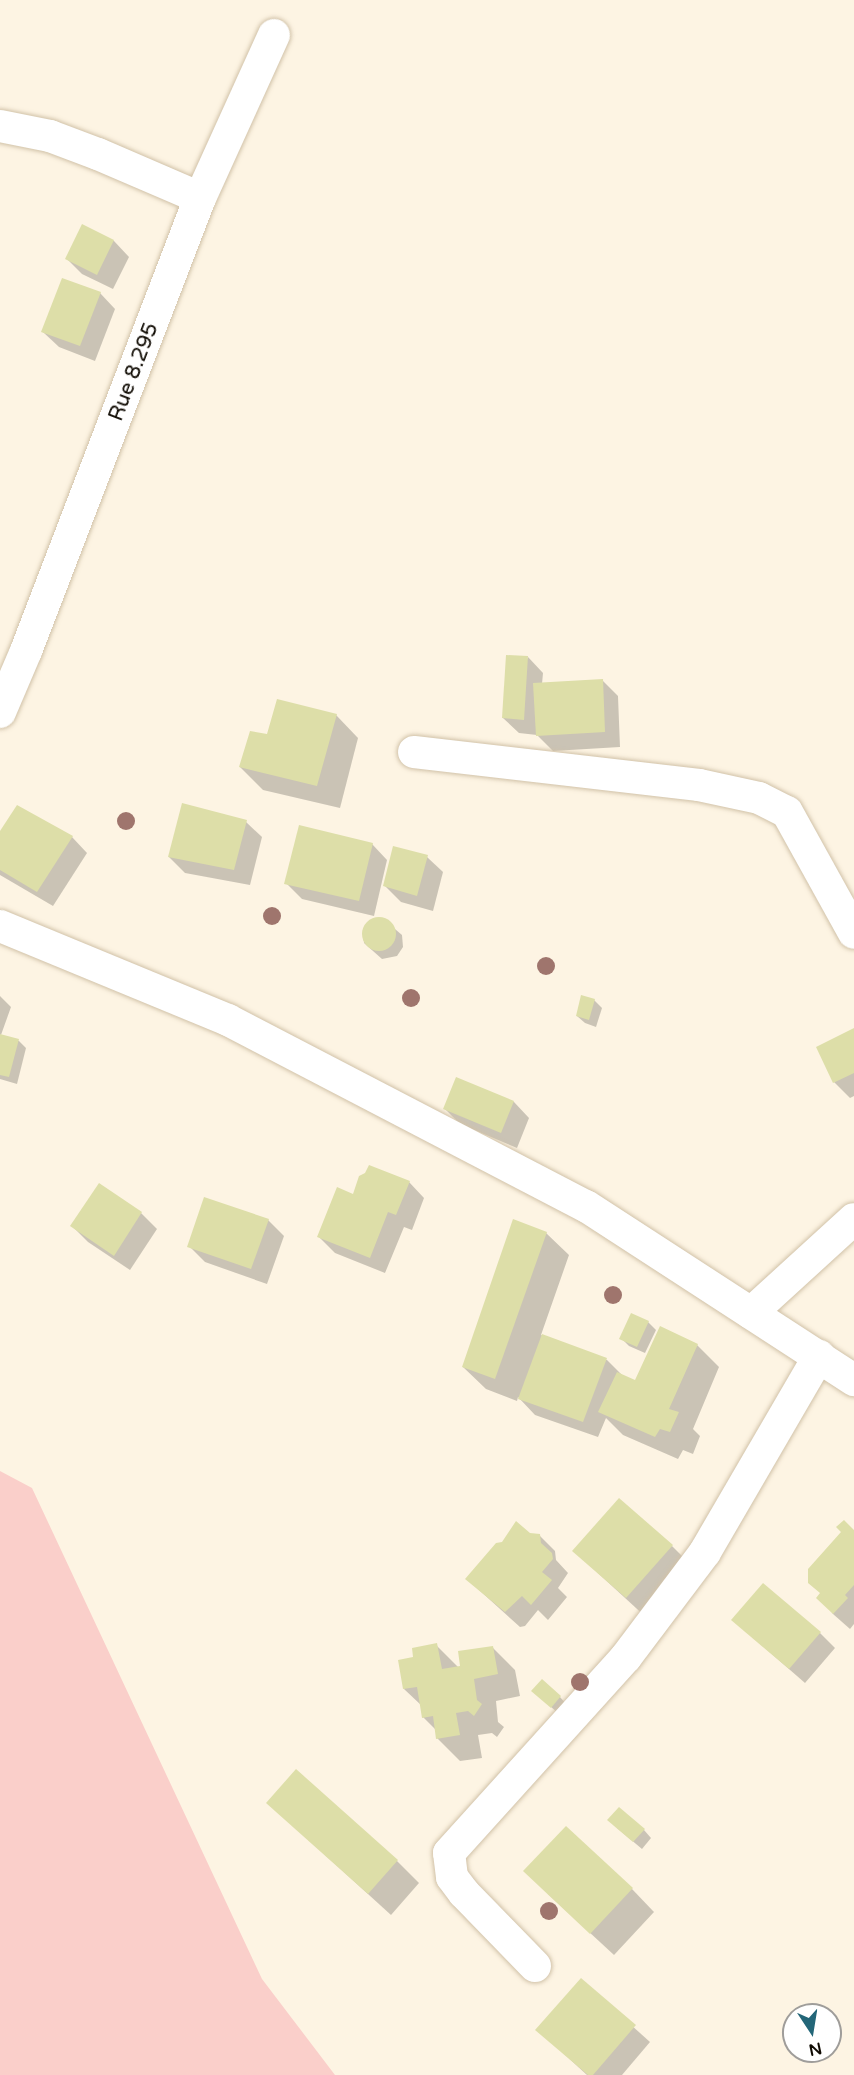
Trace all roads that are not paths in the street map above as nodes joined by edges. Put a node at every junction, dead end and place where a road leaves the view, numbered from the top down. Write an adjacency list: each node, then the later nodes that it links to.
1 (274, 35): 3 (street, Rue 8.295)
2 (0, 126): 3 (street)
3 (200, 198): 4 (street, Rue 8.295)
4 (0, 712)
5 (414, 752): 7 (street)
6 (0, 926): 9 (street)
7 (854, 933)
8 (854, 1219): 9 (street)
9 (751, 1313): 10 (street)
10 (819, 1356): 11 (street); 12 (street)
11 (854, 1380)
12 (535, 1966)

